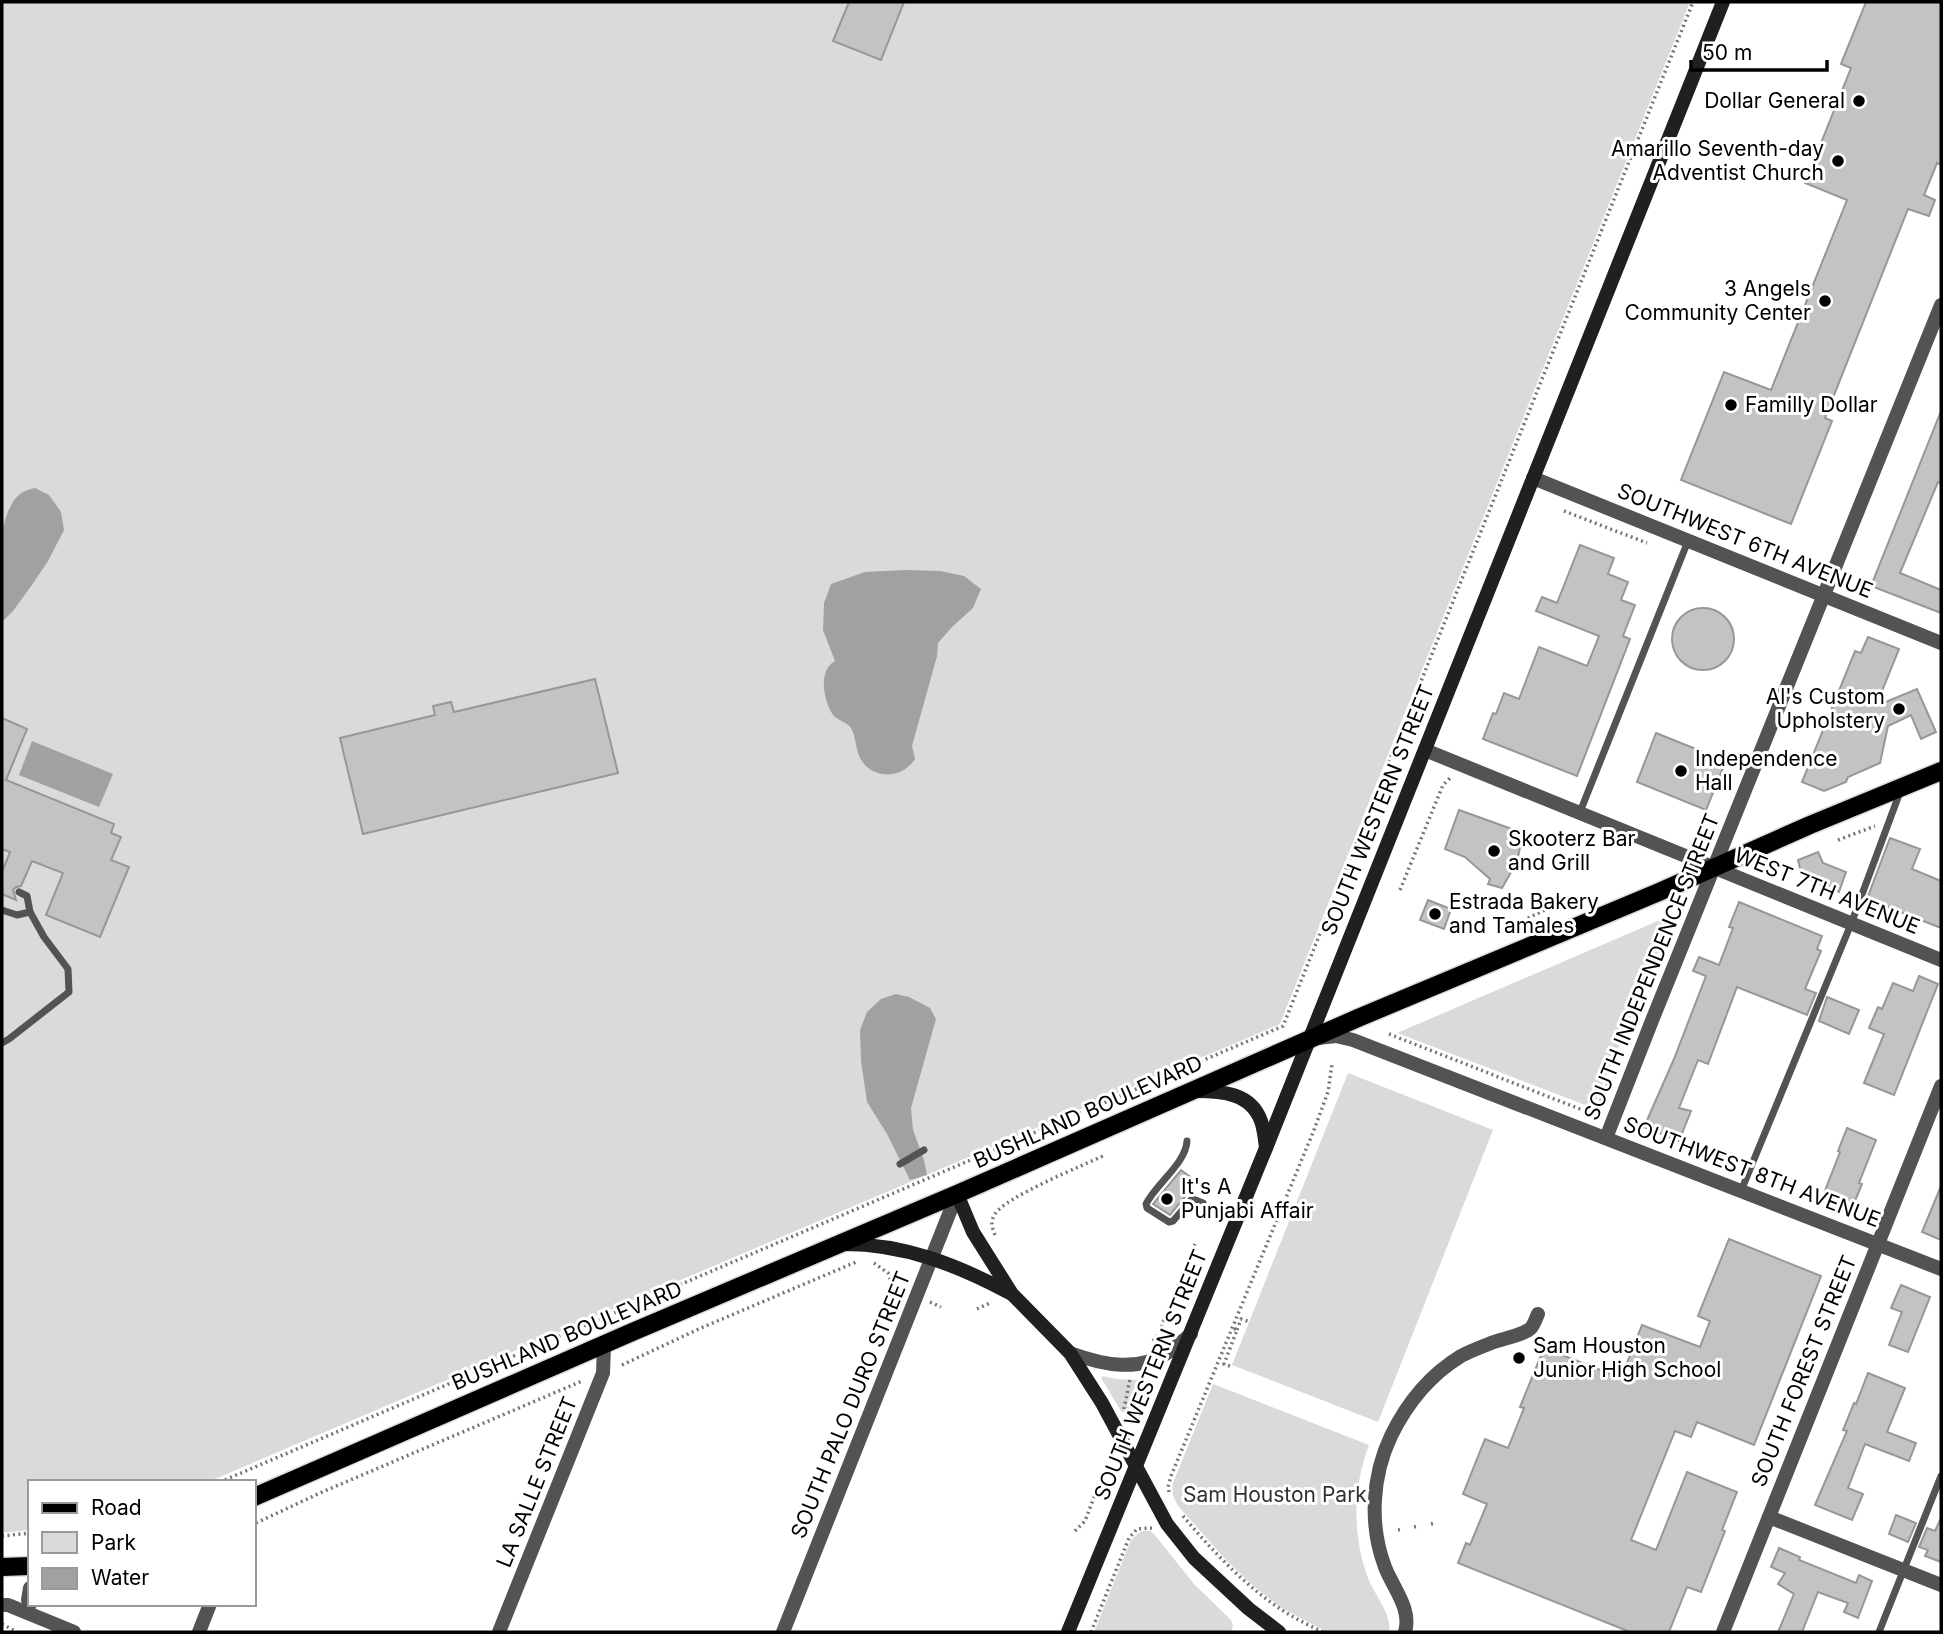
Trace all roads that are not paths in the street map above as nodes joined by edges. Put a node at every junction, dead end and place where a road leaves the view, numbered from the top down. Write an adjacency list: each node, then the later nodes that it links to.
1 (1723, 2): 4 (main road, SOUTH WESTERN STREET)
2 (1941, 305): 3 (street, SOUTH INDEPENDENCE STREET)
3 (1937, 328): 6 (street, SOUTH INDEPENDENCE STREET)
4 (1532, 478): 5 (street, SOUTHWEST 6TH AVENUE); 8 (main road, SOUTH WESTERN STREET)
5 (1688, 541): 6 (street, SOUTHWEST 6TH AVENUE); 11 (lane)
6 (1825, 596): 7 (street, SOUTHWEST 6TH AVENUE); 12 (street, SOUTH INDEPENDENCE STREET)
7 (1941, 643)
8 (1425, 750): 11 (street, WEST 7TH AVENUE); 18 (main road, SOUTH WESTERN STREET)
9 (1941, 771): 10 (main road, BUSHLAND BOULEVARD)
10 (1902, 786): 12 (main road, BUSHLAND BOULEVARD); 16 (lane)
11 (1580, 813): 12 (street, WEST 7TH AVENUE)
12 (1714, 868): 16 (street, WEST 7TH AVENUE); 18 (main road, BUSHLAND BOULEVARD); 22 (street, SOUTH INDEPENDENCE STREET)
13 (19, 892): 15 (lane)
14 (2, 910): 15 (lane)
15 (30, 912): 19 (lane)
16 (1851, 924): 17 (street, WEST 7TH AVENUE); 27 (lane)
17 (1941, 960)
18 (1310, 1039): 21 (main road, BUSHLAND BOULEVARD); 22 (street, SOUTHWEST 8TH AVENUE); 24 (main road, SOUTH WESTERN STREET)
19 (2, 1043)
20 (1941, 1086): 30 (street, SOUTH FOREST STREET)
21 (1191, 1091): 24 (main road); 28 (main road, BUSHLAND BOULEVARD)
22 (1606, 1138): 27 (street, SOUTHWEST 8TH AVENUE)
23 (1187, 1141): 29 (lane)
24 (1266, 1148): 36 (main road, SOUTH WESTERN STREET)
25 (924, 1150): 26 (lane)
26 (900, 1164)
27 (1741, 1191): 30 (street, SOUTHWEST 8TH AVENUE)
28 (957, 1194): 31 (main road, BUSHLAND BOULEVARD); 32 (street, SOUTH PALO DURO STREET); 34 (main road)
29 (1203, 1203)
30 (1878, 1244): 33 (street, SOUTHWEST 8TH AVENUE); 42 (street, SOUTH FOREST STREET)
31 (835, 1245): 32 (main road); 37 (main road, BUSHLAND BOULEVARD)
32 (932, 1258): 34 (main road); 54 (street, SOUTH PALO DURO STREET)
33 (1941, 1269)
34 (1012, 1294): 38 (main road)
35 (1538, 1314): 57 (street)
36 (1192, 1333): 38 (street); 39 (main road, SOUTH WESTERN STREET)
37 (604, 1345): 41 (main road, BUSHLAND BOULEVARD); 53 (street, LA SALLE STREET)
38 (1070, 1353): 39 (main road)
39 (1136, 1467): 55 (main road, SOUTH WESTERN STREET); 56 (main road)
40 (1941, 1476): 45 (lane)
41 (256, 1496)
42 (1769, 1517): 45 (street); 58 (street, SOUTH FOREST STREET)
43 (28, 1566): 44 (main road)
44 (2, 1567)
45 (1903, 1570): 46 (street); 59 (lane)
46 (1941, 1585)
47 (4, 1604): 50 (street)
48 (32, 1606): 50 (street)
49 (209, 1606): 52 (street)
50 (44, 1620): 51 (street)
51 (74, 1632)
52 (199, 1632)
53 (499, 1632)
54 (783, 1632)
55 (1068, 1632)
56 (1279, 1632)
57 (1405, 1632)
58 (1723, 1632)
59 (1878, 1632)

